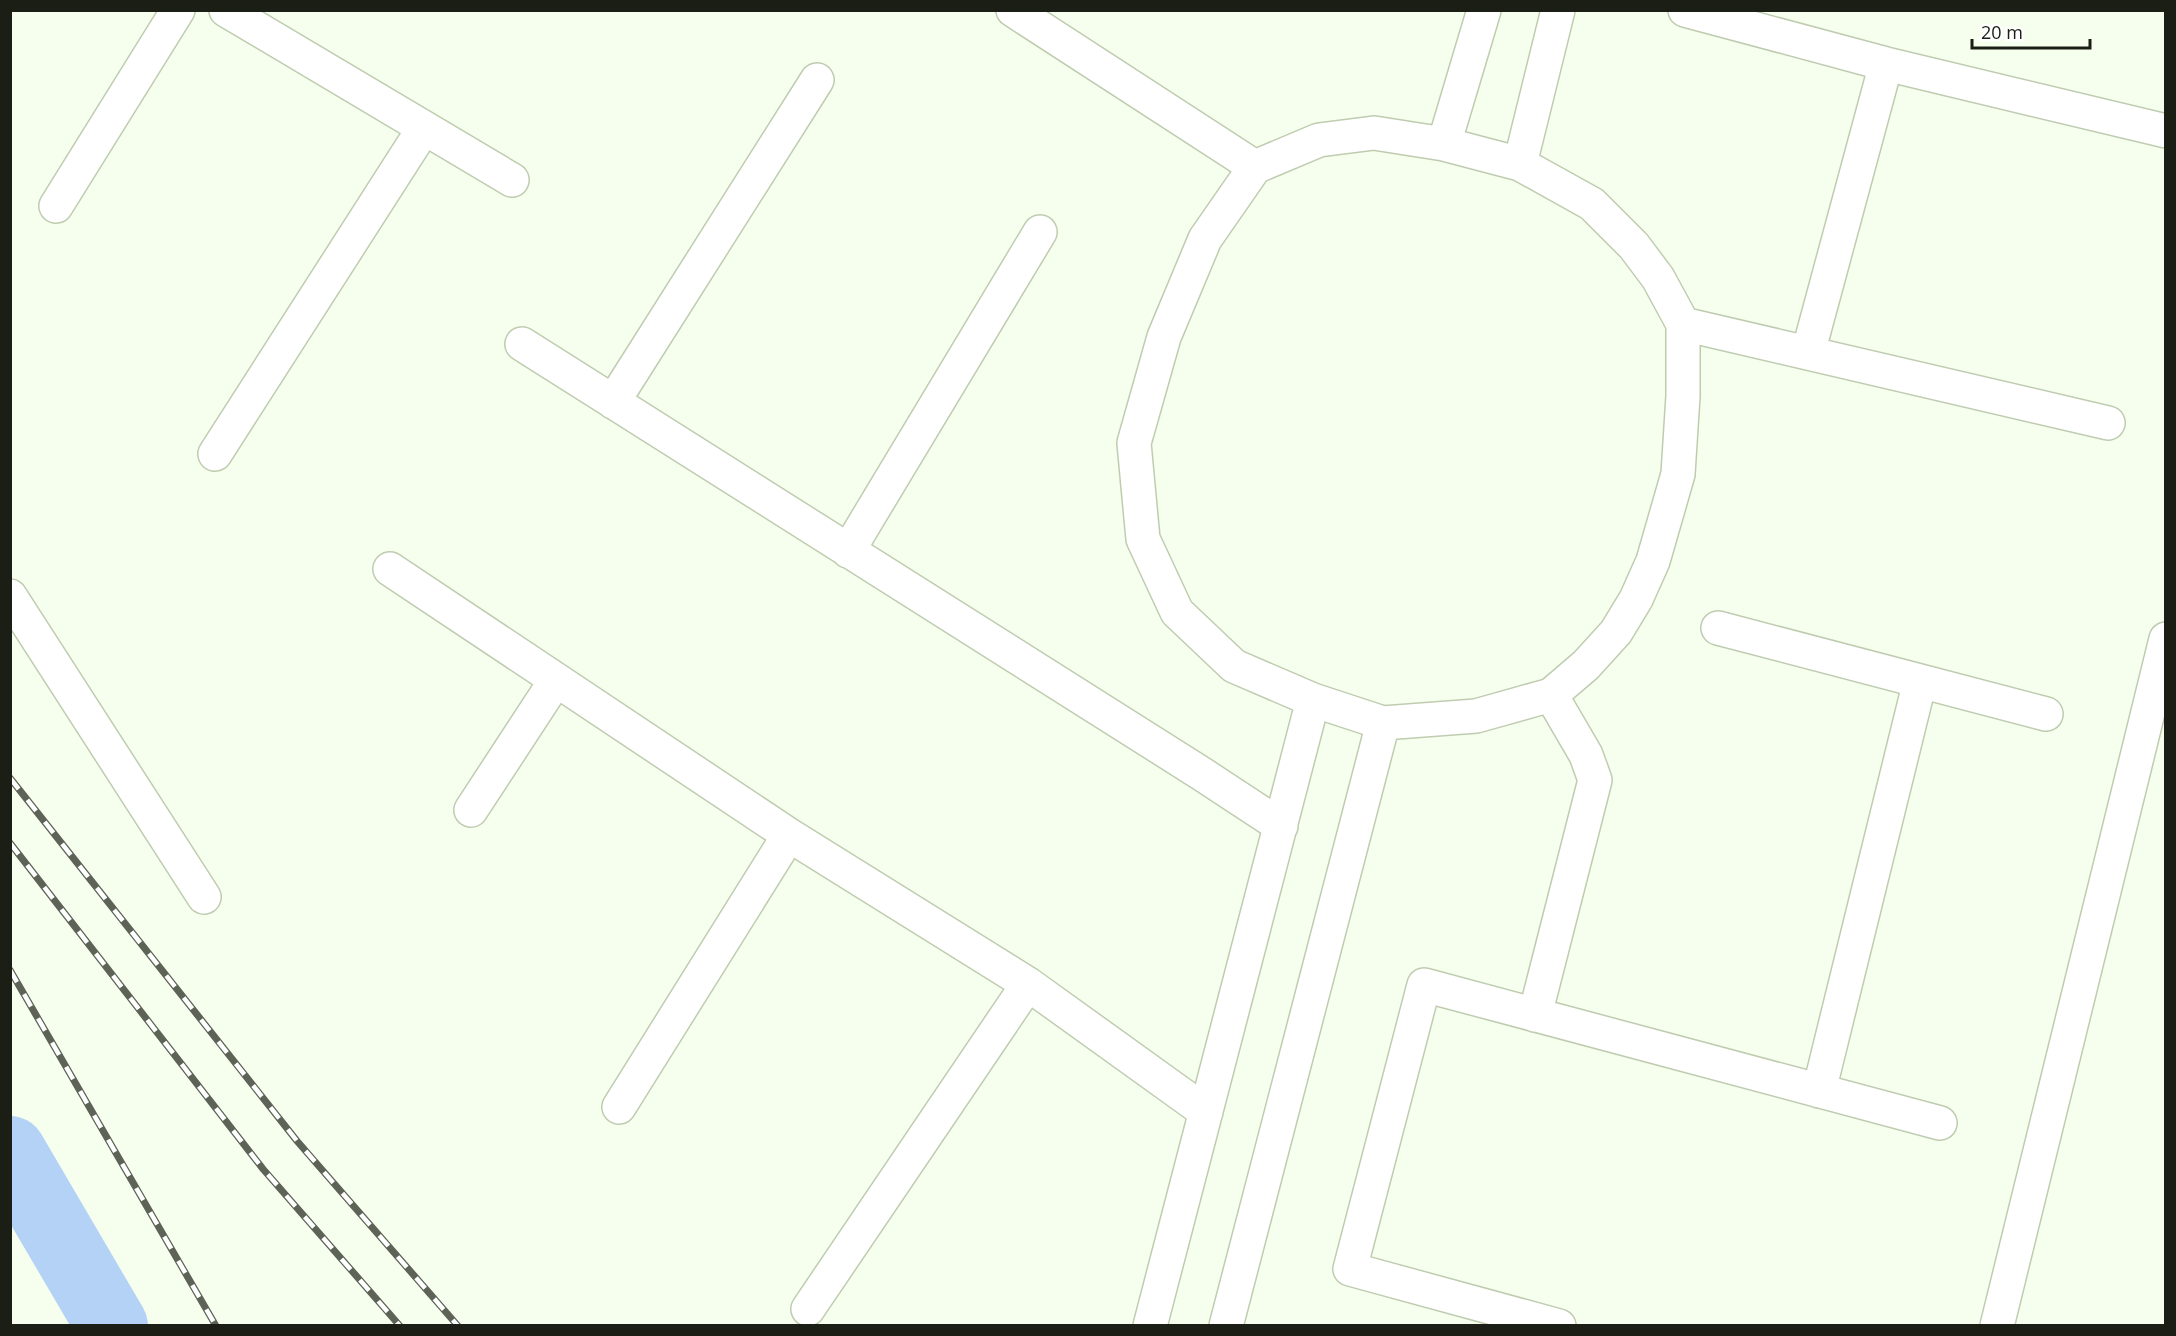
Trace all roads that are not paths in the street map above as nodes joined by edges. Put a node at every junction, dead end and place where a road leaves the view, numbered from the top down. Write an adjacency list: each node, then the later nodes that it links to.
1 (178, 10): 15 (street)
2 (226, 10): 9 (street)
3 (1013, 10): 13 (street)
4 (1484, 10): 11 (street)
5 (1558, 10): 12 (street)
6 (1685, 10): 7 (street)
7 (1886, 64): 10 (street); 19 (street)
8 (817, 80): 20 (street)
9 (424, 128): 14 (street); 22 (street)
10 (2166, 131)
11 (1444, 144): 12 (street); 13 (street)
12 (1520, 164): 17 (street)
13 (1255, 167): 31 (street)
14 (512, 180)
15 (56, 206)
16 (1040, 232): 23 (street)
17 (1683, 324): 19 (street); 30 (street)
18 (522, 344): 20 (street)
19 (1808, 353): 21 (street)
20 (613, 402): 23 (street)
21 (2108, 423)
22 (215, 454)
23 (848, 551): 35 (street)
24 (390, 569): 28 (street)
25 (10, 597): 37 (street)
26 (1718, 628): 29 (street)
27 (2166, 639): 48 (street)
28 (556, 680): 34 (street); 36 (street)
29 (1920, 681): 32 (street); 40 (street)
30 (1551, 695): 33 (street); 39 (street)
31 (1313, 700): 33 (street); 35 (street)
32 (2046, 714)
33 (1383, 723): 46 (street)
34 (471, 810)
35 (1281, 826): 42 (street)
36 (789, 835): 38 (street); 41 (street)
37 (204, 897)
38 (1028, 984): 42 (street); 44 (street)
39 (1535, 1015): 40 (street); 47 (street)
40 (1819, 1091): 43 (street)
41 (619, 1107)
42 (1206, 1112): 45 (street)
43 (1940, 1123)
44 (808, 1309)
45 (1150, 1326)
46 (1226, 1326)
47 (1559, 1326)
48 (1997, 1326)

